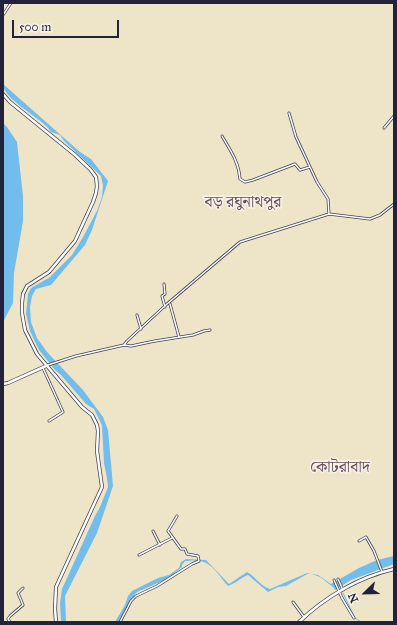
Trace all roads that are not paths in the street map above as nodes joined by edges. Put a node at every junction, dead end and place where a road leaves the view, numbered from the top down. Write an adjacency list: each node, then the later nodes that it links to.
1 (11, 3): 2 (street)
2 (3, 15)
3 (3, 94): 19 (main road)
4 (289, 113): 8 (street)
5 (394, 116): 6 (street)
6 (384, 128)
7 (222, 136): 8 (street)
8 (310, 167): 10 (street)
9 (394, 204): 10 (street)
10 (329, 214): 12 (street)
11 (164, 284): 13 (street)
12 (169, 303): 13 (street); 17 (street)
13 (165, 306): 15 (street)
14 (137, 315): 15 (street)
15 (141, 329): 18 (street)
16 (210, 330): 17 (street)
17 (178, 337): 18 (street)
18 (124, 345): 19 (street)
19 (45, 367): 20 (main road); 21 (street); 39 (main road)
20 (3, 384)
21 (49, 421)
22 (177, 516): 24 (street)
23 (153, 531): 26 (street)
24 (172, 538): 26 (street); 40 (street)
25 (359, 541): 29 (street)
26 (160, 545): 27 (street)
27 (139, 555)
28 (394, 569): 29 (main road)
29 (382, 572): 33 (main road)
30 (338, 579): 33 (street)
31 (334, 580): 34 (street)
32 (22, 588): 38 (street)
33 (343, 590): 34 (main road)
34 (339, 592): 36 (main road); 37 (street)
35 (293, 602): 36 (street)
36 (304, 617): 41 (main road)
37 (354, 618)
38 (10, 622)
39 (56, 622)
40 (120, 622)
41 (299, 622)

